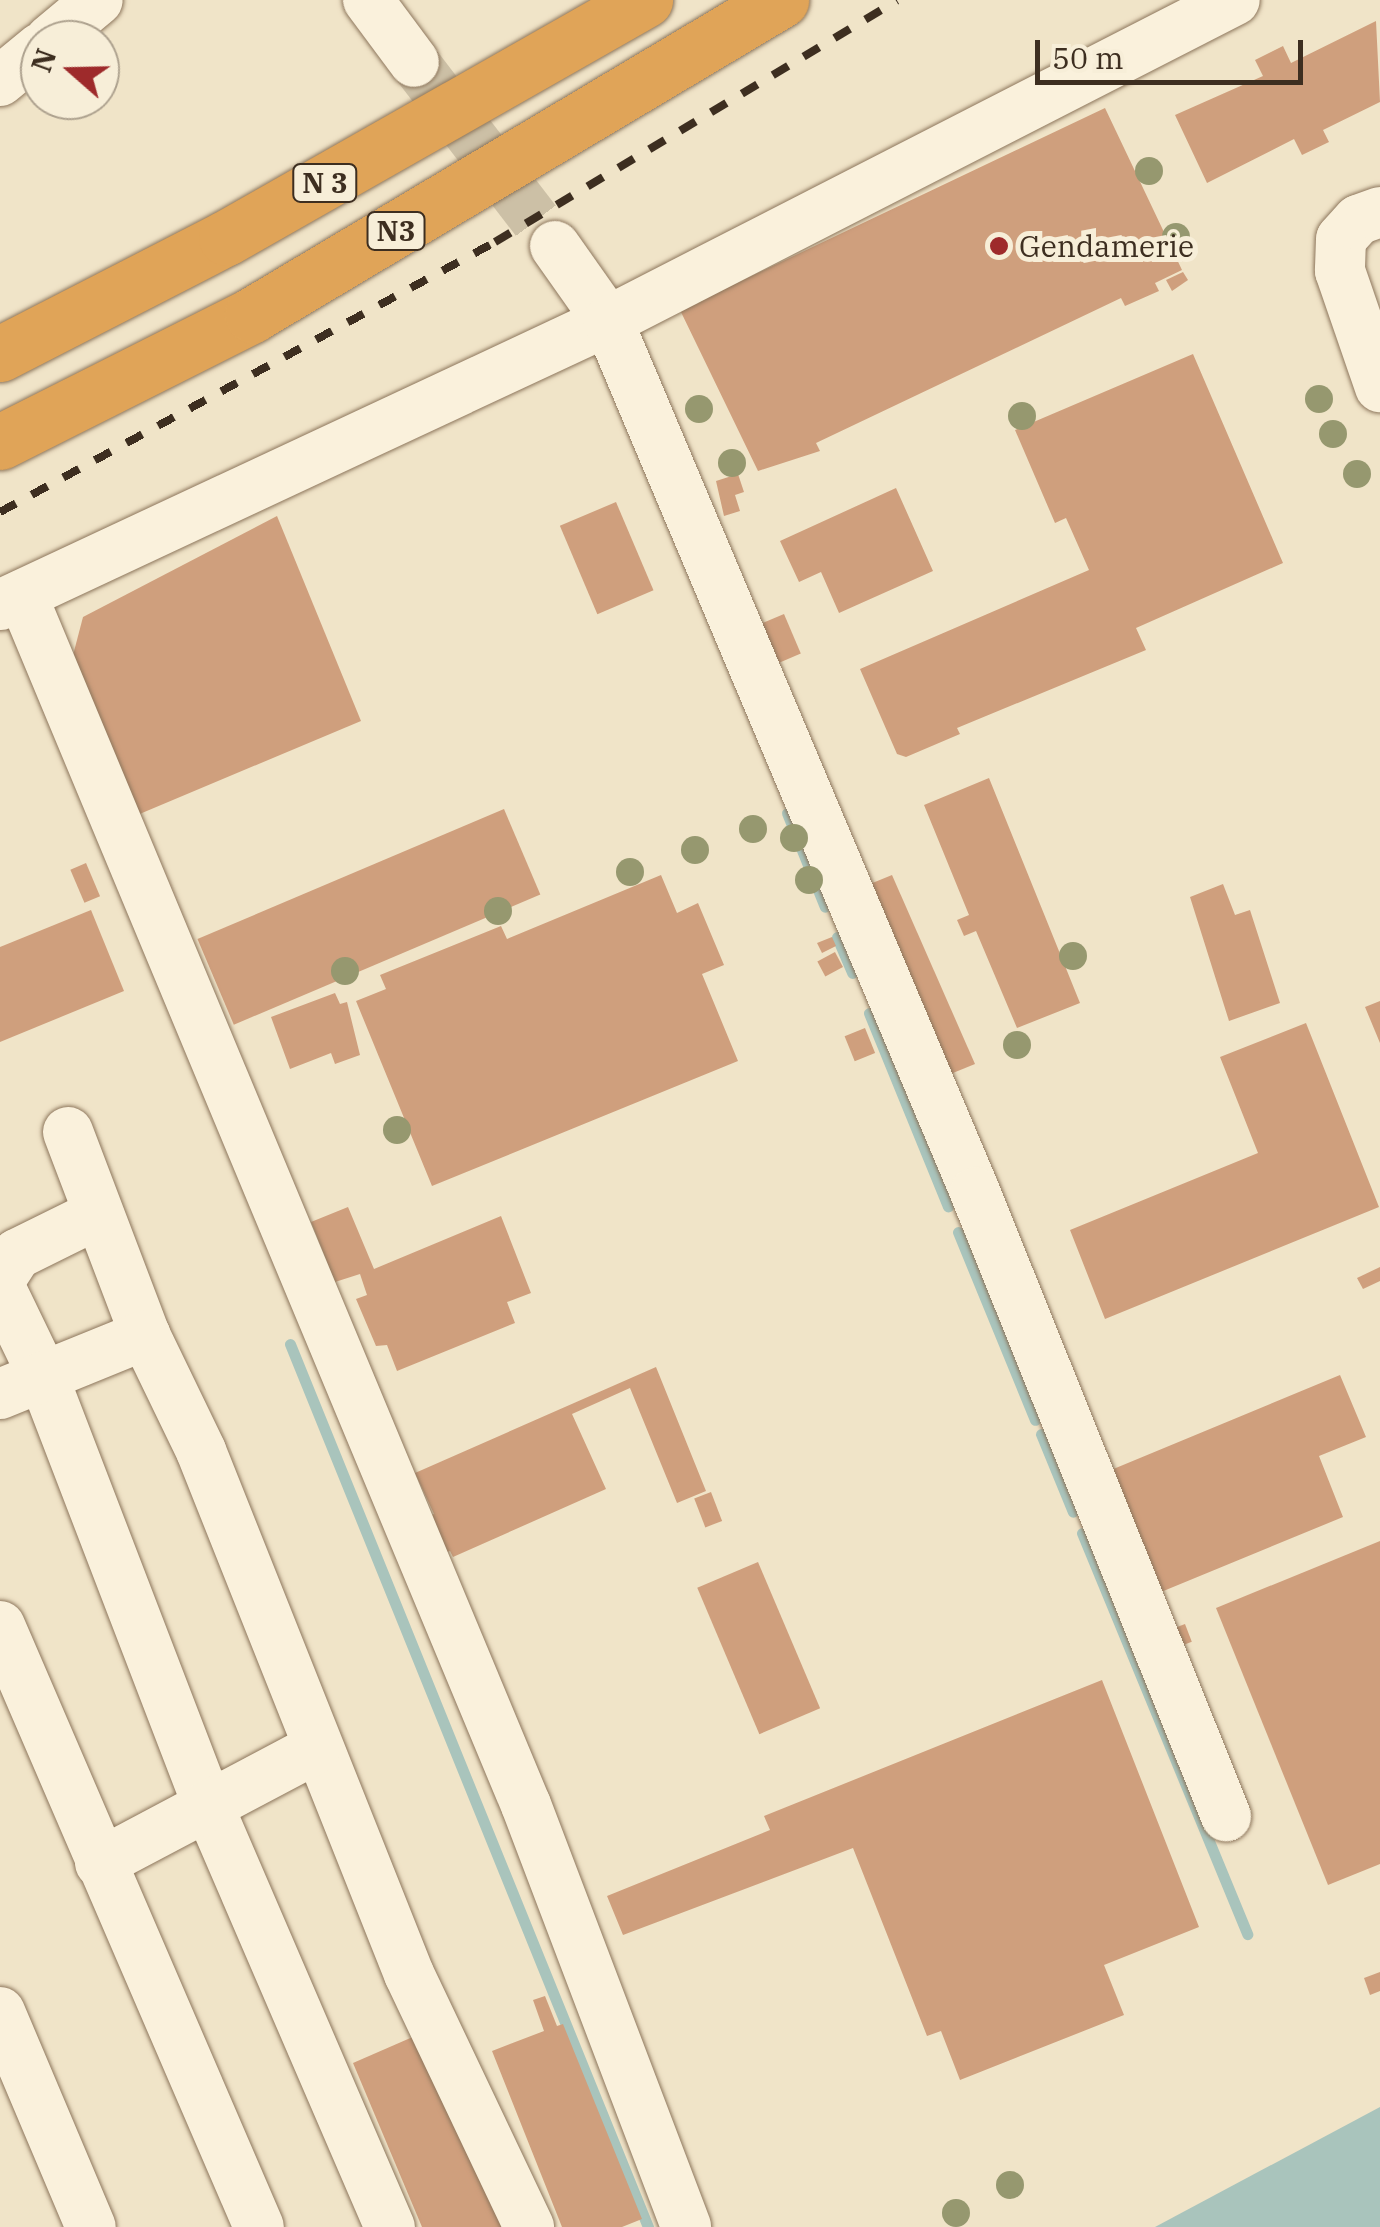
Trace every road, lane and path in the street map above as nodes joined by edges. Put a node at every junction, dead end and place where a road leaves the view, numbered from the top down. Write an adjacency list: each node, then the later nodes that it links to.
1 (98, 0): 6 (street)
2 (368, 0): 7 (street)
3 (644, 0): 13 (highway, N 3)
4 (781, 0): 15 (highway, N3)
5 (1235, 0): 12 (street)
6 (74, 20)
7 (414, 62)
8 (20, 65): 9 (street)
9 (0, 82)
10 (1380, 212): 14 (street)
11 (555, 246): 12 (street)
12 (608, 321): 16 (street); 26 (street)
13 (0, 354)
14 (1380, 387)
15 (0, 442)
16 (11, 600): 33 (street)
17 (68, 1132): 18 (street)
18 (98, 1214): 19 (street); 20 (street)
19 (0, 1284): 21 (street)
20 (145, 1335): 21 (street); 24 (street)
21 (21, 1385): 25 (street)
22 (0, 1626): 23 (street)
23 (14, 1705): 27 (street)
24 (314, 1749): 25 (street); 32 (street)
25 (208, 1805): 27 (street); 31 (street)
26 (1226, 1816)
27 (100, 1862): 30 (street)
28 (3, 2029): 29 (street)
29 (91, 2227)
30 (258, 2227)
31 (390, 2227)
32 (529, 2227)
33 (686, 2227)

